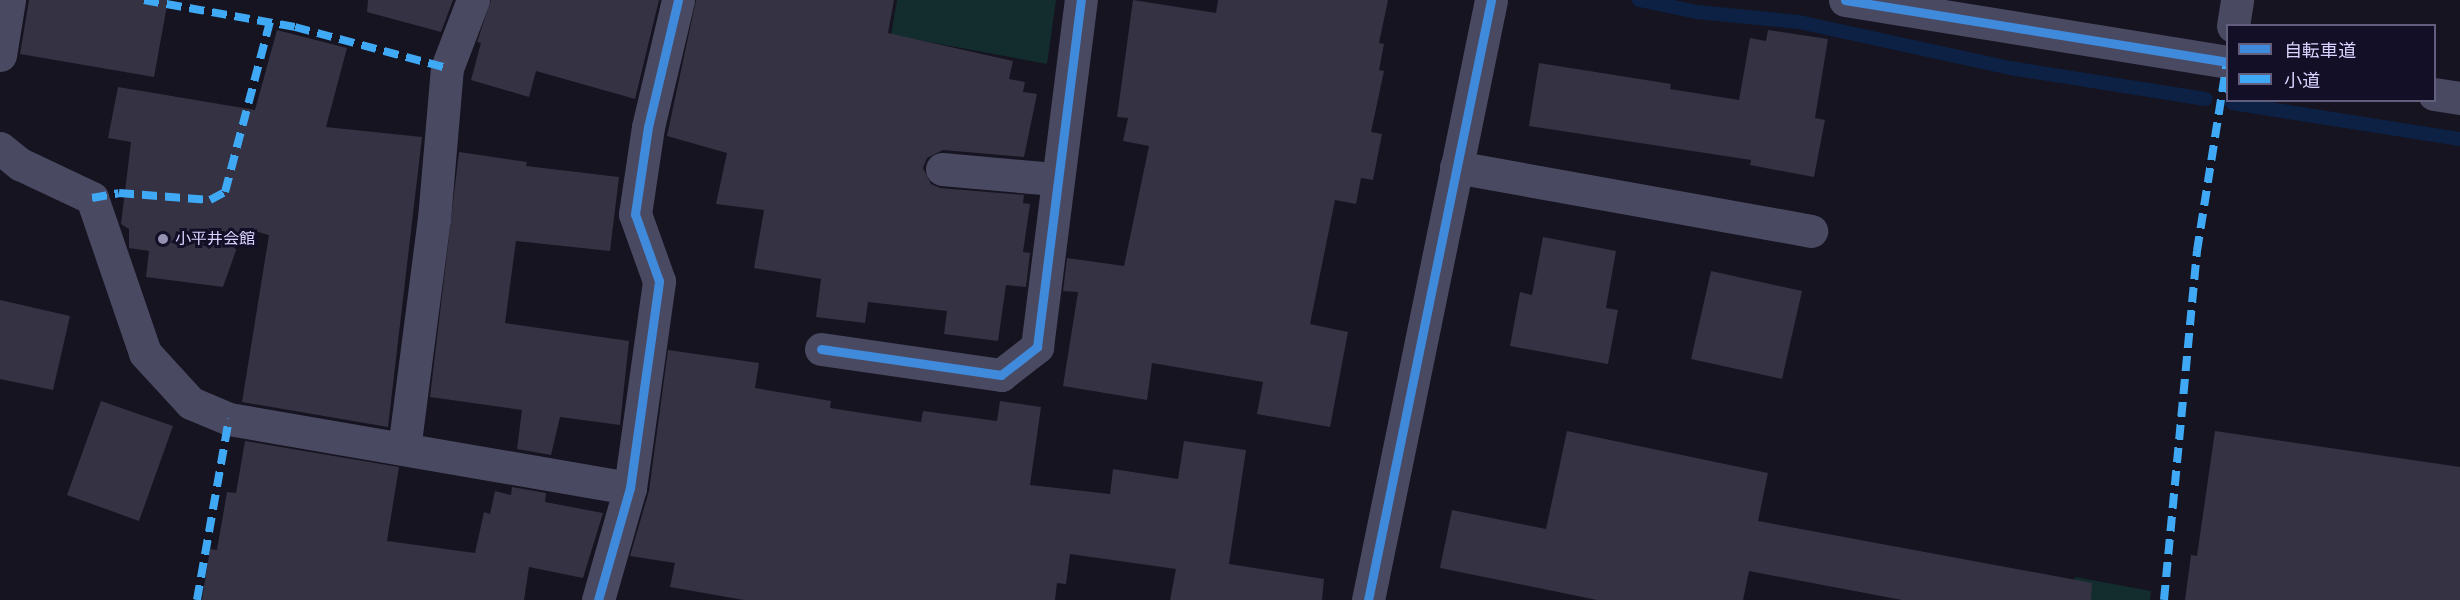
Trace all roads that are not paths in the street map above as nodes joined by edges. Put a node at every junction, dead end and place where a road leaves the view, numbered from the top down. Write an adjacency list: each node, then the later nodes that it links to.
1 (9, 0): 9 (street)
2 (473, 0): 19 (street)
3 (678, 0): 20 (street)
4 (1080, 0): 16 (street)
5 (1491, 0): 14 (street)
6 (1845, 0): 10 (street)
7 (2236, 0): 8 (street)
8 (2233, 24)
9 (0, 56)
10 (2226, 62)
11 (2436, 94): 12 (street)
12 (2460, 98)
13 (6, 160): 19 (street)
14 (1456, 167): 17 (street); 22 (street)
15 (942, 169): 16 (street)
16 (1055, 179): 18 (street)
17 (1811, 231)
18 (821, 349)
19 (404, 449): 20 (street)
20 (630, 488): 21 (street)
21 (598, 600)
22 (1368, 600)

